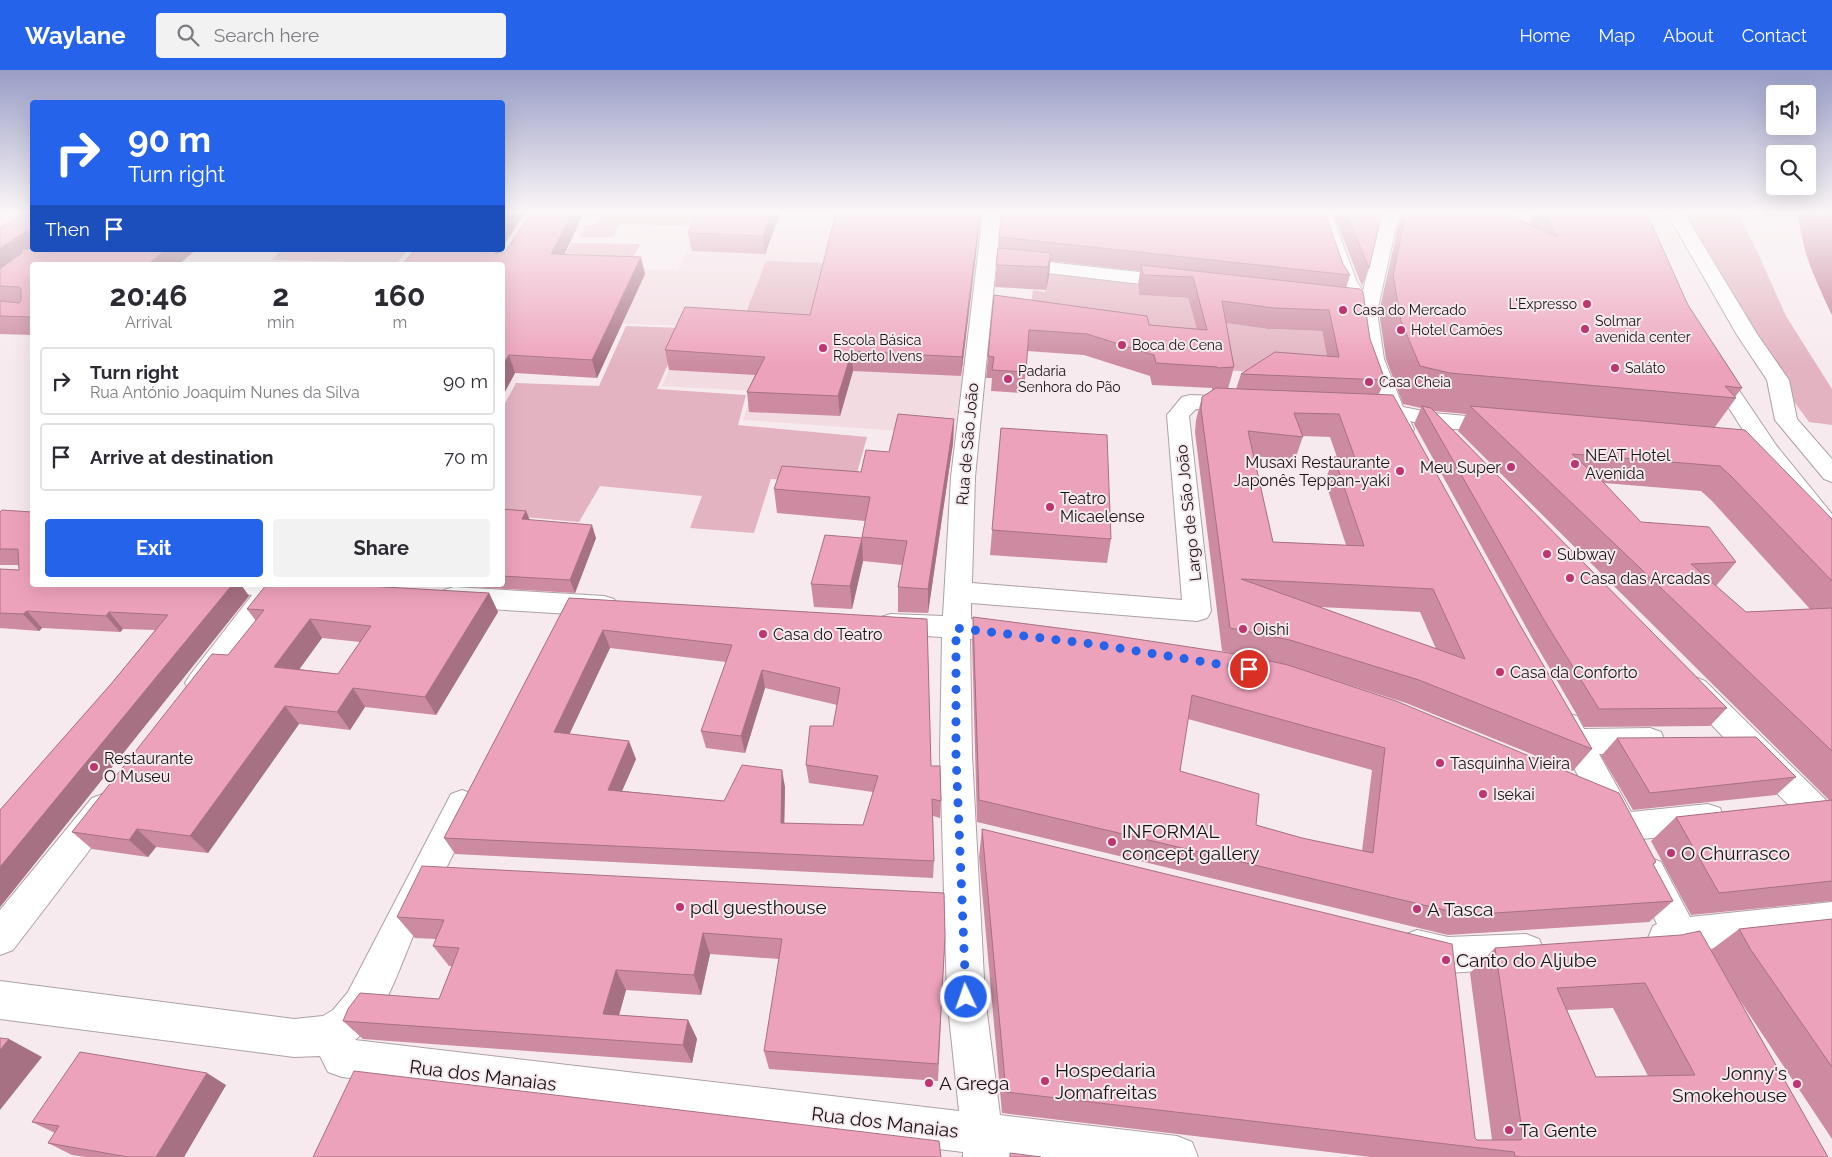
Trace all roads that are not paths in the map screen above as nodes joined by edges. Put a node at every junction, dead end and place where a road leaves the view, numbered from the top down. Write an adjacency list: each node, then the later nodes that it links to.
1 (987, 264): 24 (street, Rua de São João)
2 (1003, 264): 7 (street)
3 (1341, 264): 6 (street)
4 (1380, 264): 8 (street)
5 (1705, 264): 19 (street)
6 (1348, 282): 8 (street); 9 (street)
7 (1196, 284)
8 (1376, 284): 9 (street)
9 (1356, 305): 12 (street)
10 (1704, 350): 18 (street)
11 (1258, 405): 24 (street, Largo de São João)
12 (1384, 410): 13 (street); 17 (street)
13 (1432, 420): 14 (street); 15 (street)
14 (1521, 428)
15 (1460, 448)
16 (1740, 448): 18 (street)
17 (1413, 450)
18 (1767, 450): 20 (street)
19 (1832, 474)
20 (1832, 531)
21 (273, 587): 32 (street)
22 (290, 587): 23 (street)
23 (322, 589)
24 (958, 592): 28 (street, Rua de São João)
25 (430, 596): 26 (street)
26 (626, 608)
27 (863, 622): 28 (street)
28 (956, 628): 29 (street); 53 (street, Rua de São João)
29 (1036, 637)
30 (1676, 669): 33 (street)
31 (1553, 702): 36 (street)
32 (184, 703)
33 (1746, 740): 35 (street); 41 (street)
34 (1676, 741): 36 (street)
35 (1706, 741)
36 (1576, 742): 40 (street)
37 (477, 776): 52 (street)
38 (1573, 788): 40 (street)
39 (118, 789): 44 (street)
40 (1616, 815): 41 (street); 43 (street)
41 (1821, 818)
42 (1832, 919): 43 (street)
43 (1680, 935): 46 (street); 50 (street)
44 (0, 938)
45 (1391, 941): 48 (street)
46 (1640, 943)
47 (1557, 949): 48 (street)
48 (1448, 955): 49 (street)
49 (1452, 993)
50 (1712, 993)
51 (0, 1000): 52 (street)
52 (329, 1034): 53 (street, Rua dos Manaias)
53 (982, 1145): 54 (street)
54 (1177, 1157)

